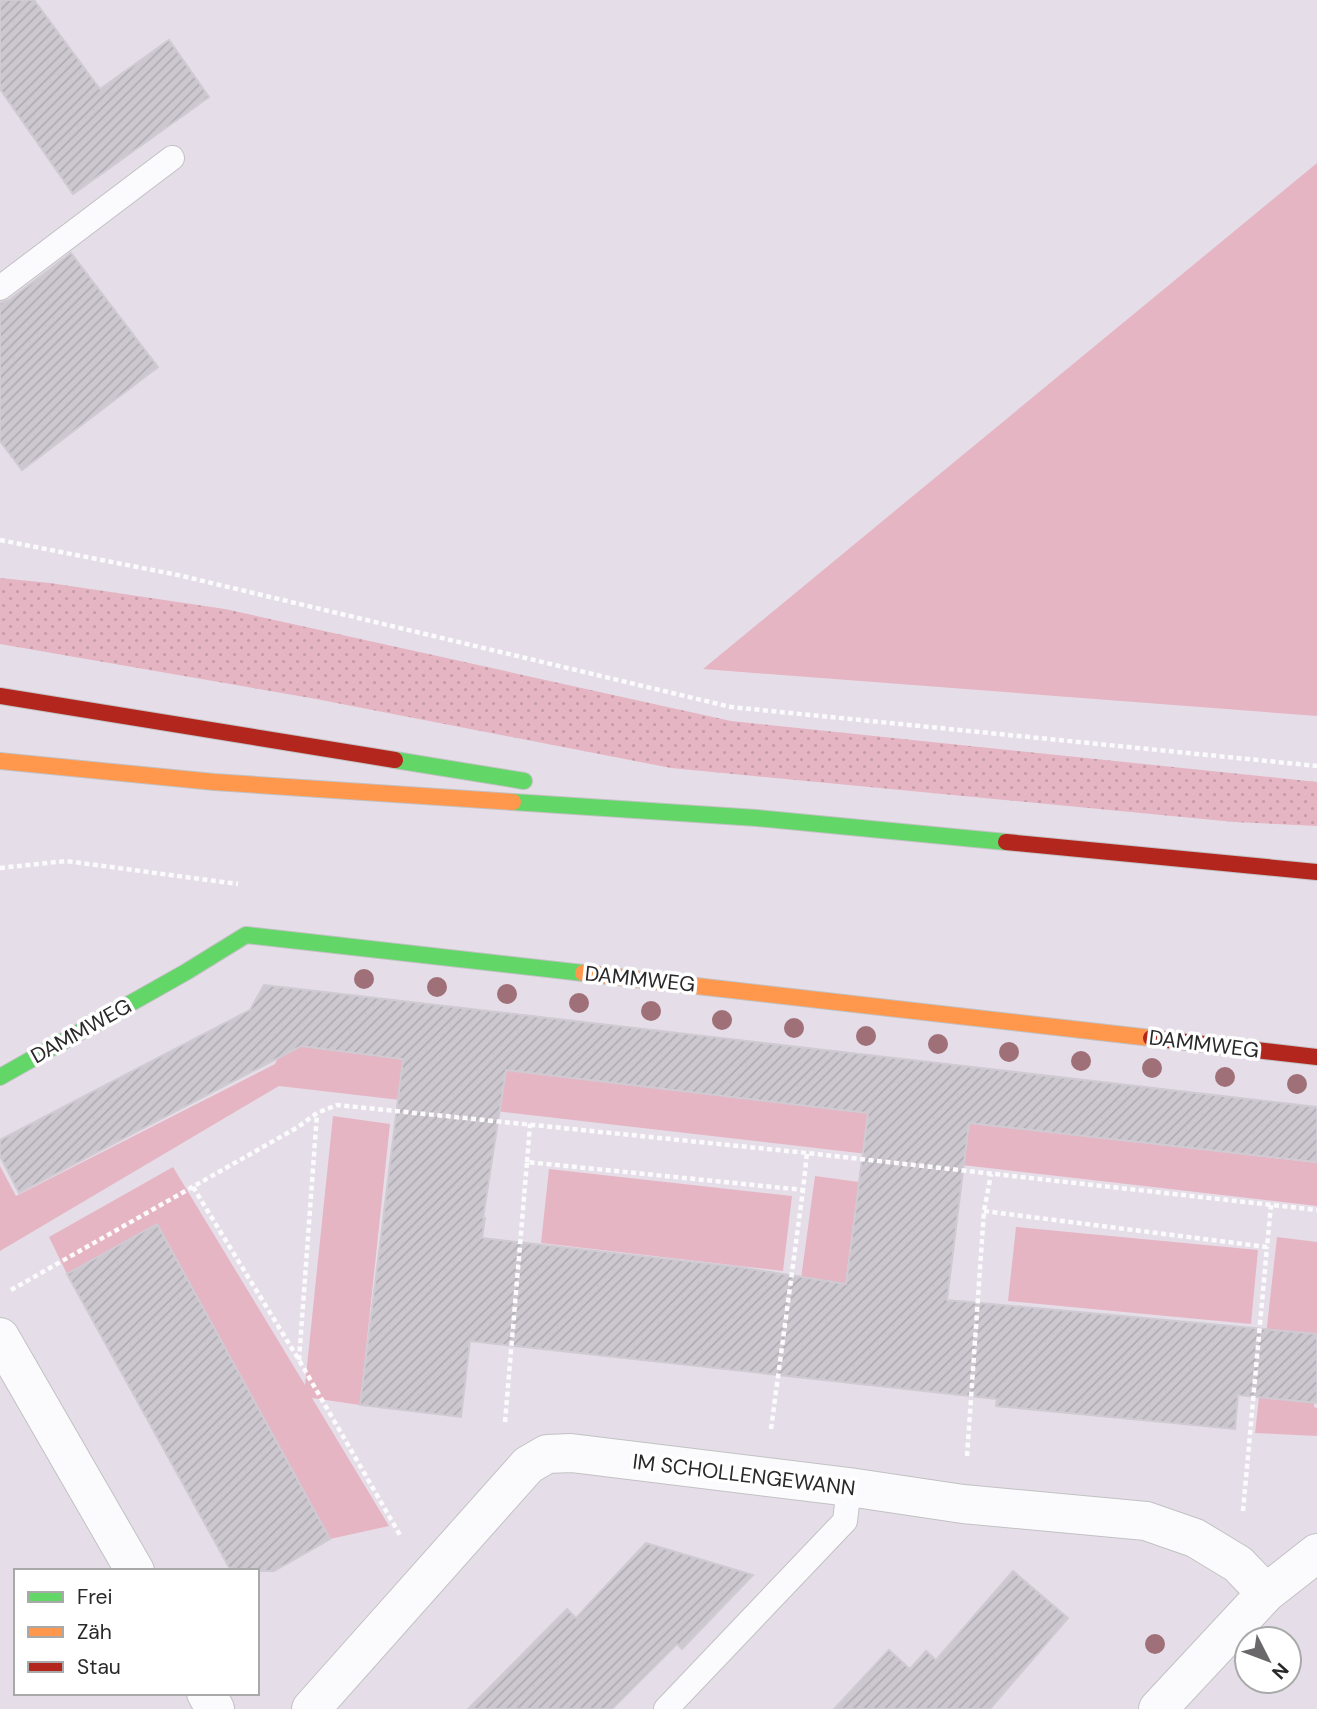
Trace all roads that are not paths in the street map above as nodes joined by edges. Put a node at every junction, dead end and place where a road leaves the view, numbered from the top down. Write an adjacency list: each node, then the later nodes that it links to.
1 (172, 158): 2 (lane)
2 (0, 288)
3 (0, 696): 5 (main road)
4 (0, 761): 7 (main road)
5 (545, 784)
6 (585, 791): 7 (main road)
7 (757, 818): 8 (main road)
8 (1317, 872)
9 (1317, 1057): 10 (main road, DAMMWEG)
10 (0, 1077)
11 (0, 1337): 14 (street)
12 (849, 1487): 15 (street, IM SCHOLLENGEWANN); 16 (street, IM SCHOLLENGEWANN); 17 (lane)
13 (1317, 1553): 15 (street)
14 (134, 1569)
15 (1266, 1593): 18 (street)
16 (311, 1709)
17 (666, 1709)
18 (1158, 1709)

